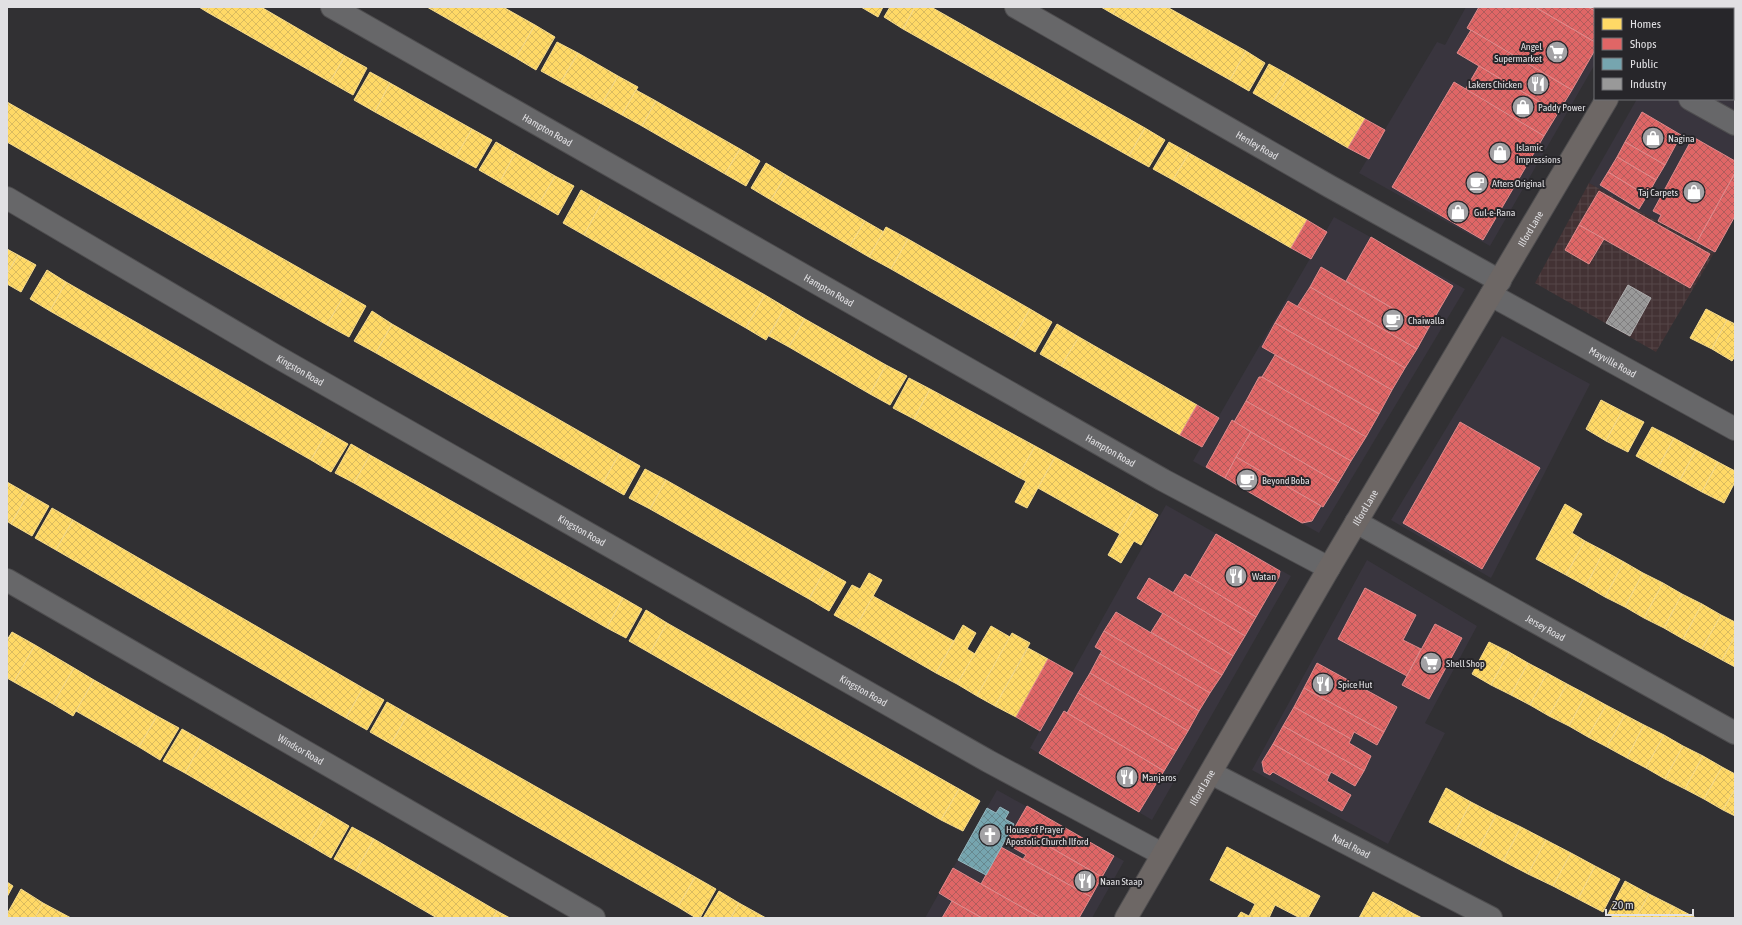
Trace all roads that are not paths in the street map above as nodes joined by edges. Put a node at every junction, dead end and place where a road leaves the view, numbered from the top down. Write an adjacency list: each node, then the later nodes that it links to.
1 (332, 7): 10 (street, Hampton Road)
2 (1016, 7): 7 (street, Henley Road)
3 (1606, 100): 7 (main road, Ilford Lane)
4 (1692, 100): 5 (street)
5 (1735, 124)
6 (7, 198): 14 (street, Kingston Road)
7 (1496, 288): 8 (street, Mayville Road); 9 (main road, Ilford Lane)
8 (1735, 429)
9 (1356, 522): 10 (main road, Ilford Lane); 12 (street, Jersey Road)
10 (1329, 568): 13 (main road, Ilford Lane)
11 (7, 580): 15 (street, Windsor Road)
12 (1735, 733)
13 (1211, 773): 14 (main road, Ilford Lane); 17 (street, Natal Road)
14 (1162, 854): 16 (main road, Ilford Lane)
15 (594, 918)
16 (1126, 918)
17 (1491, 918)

